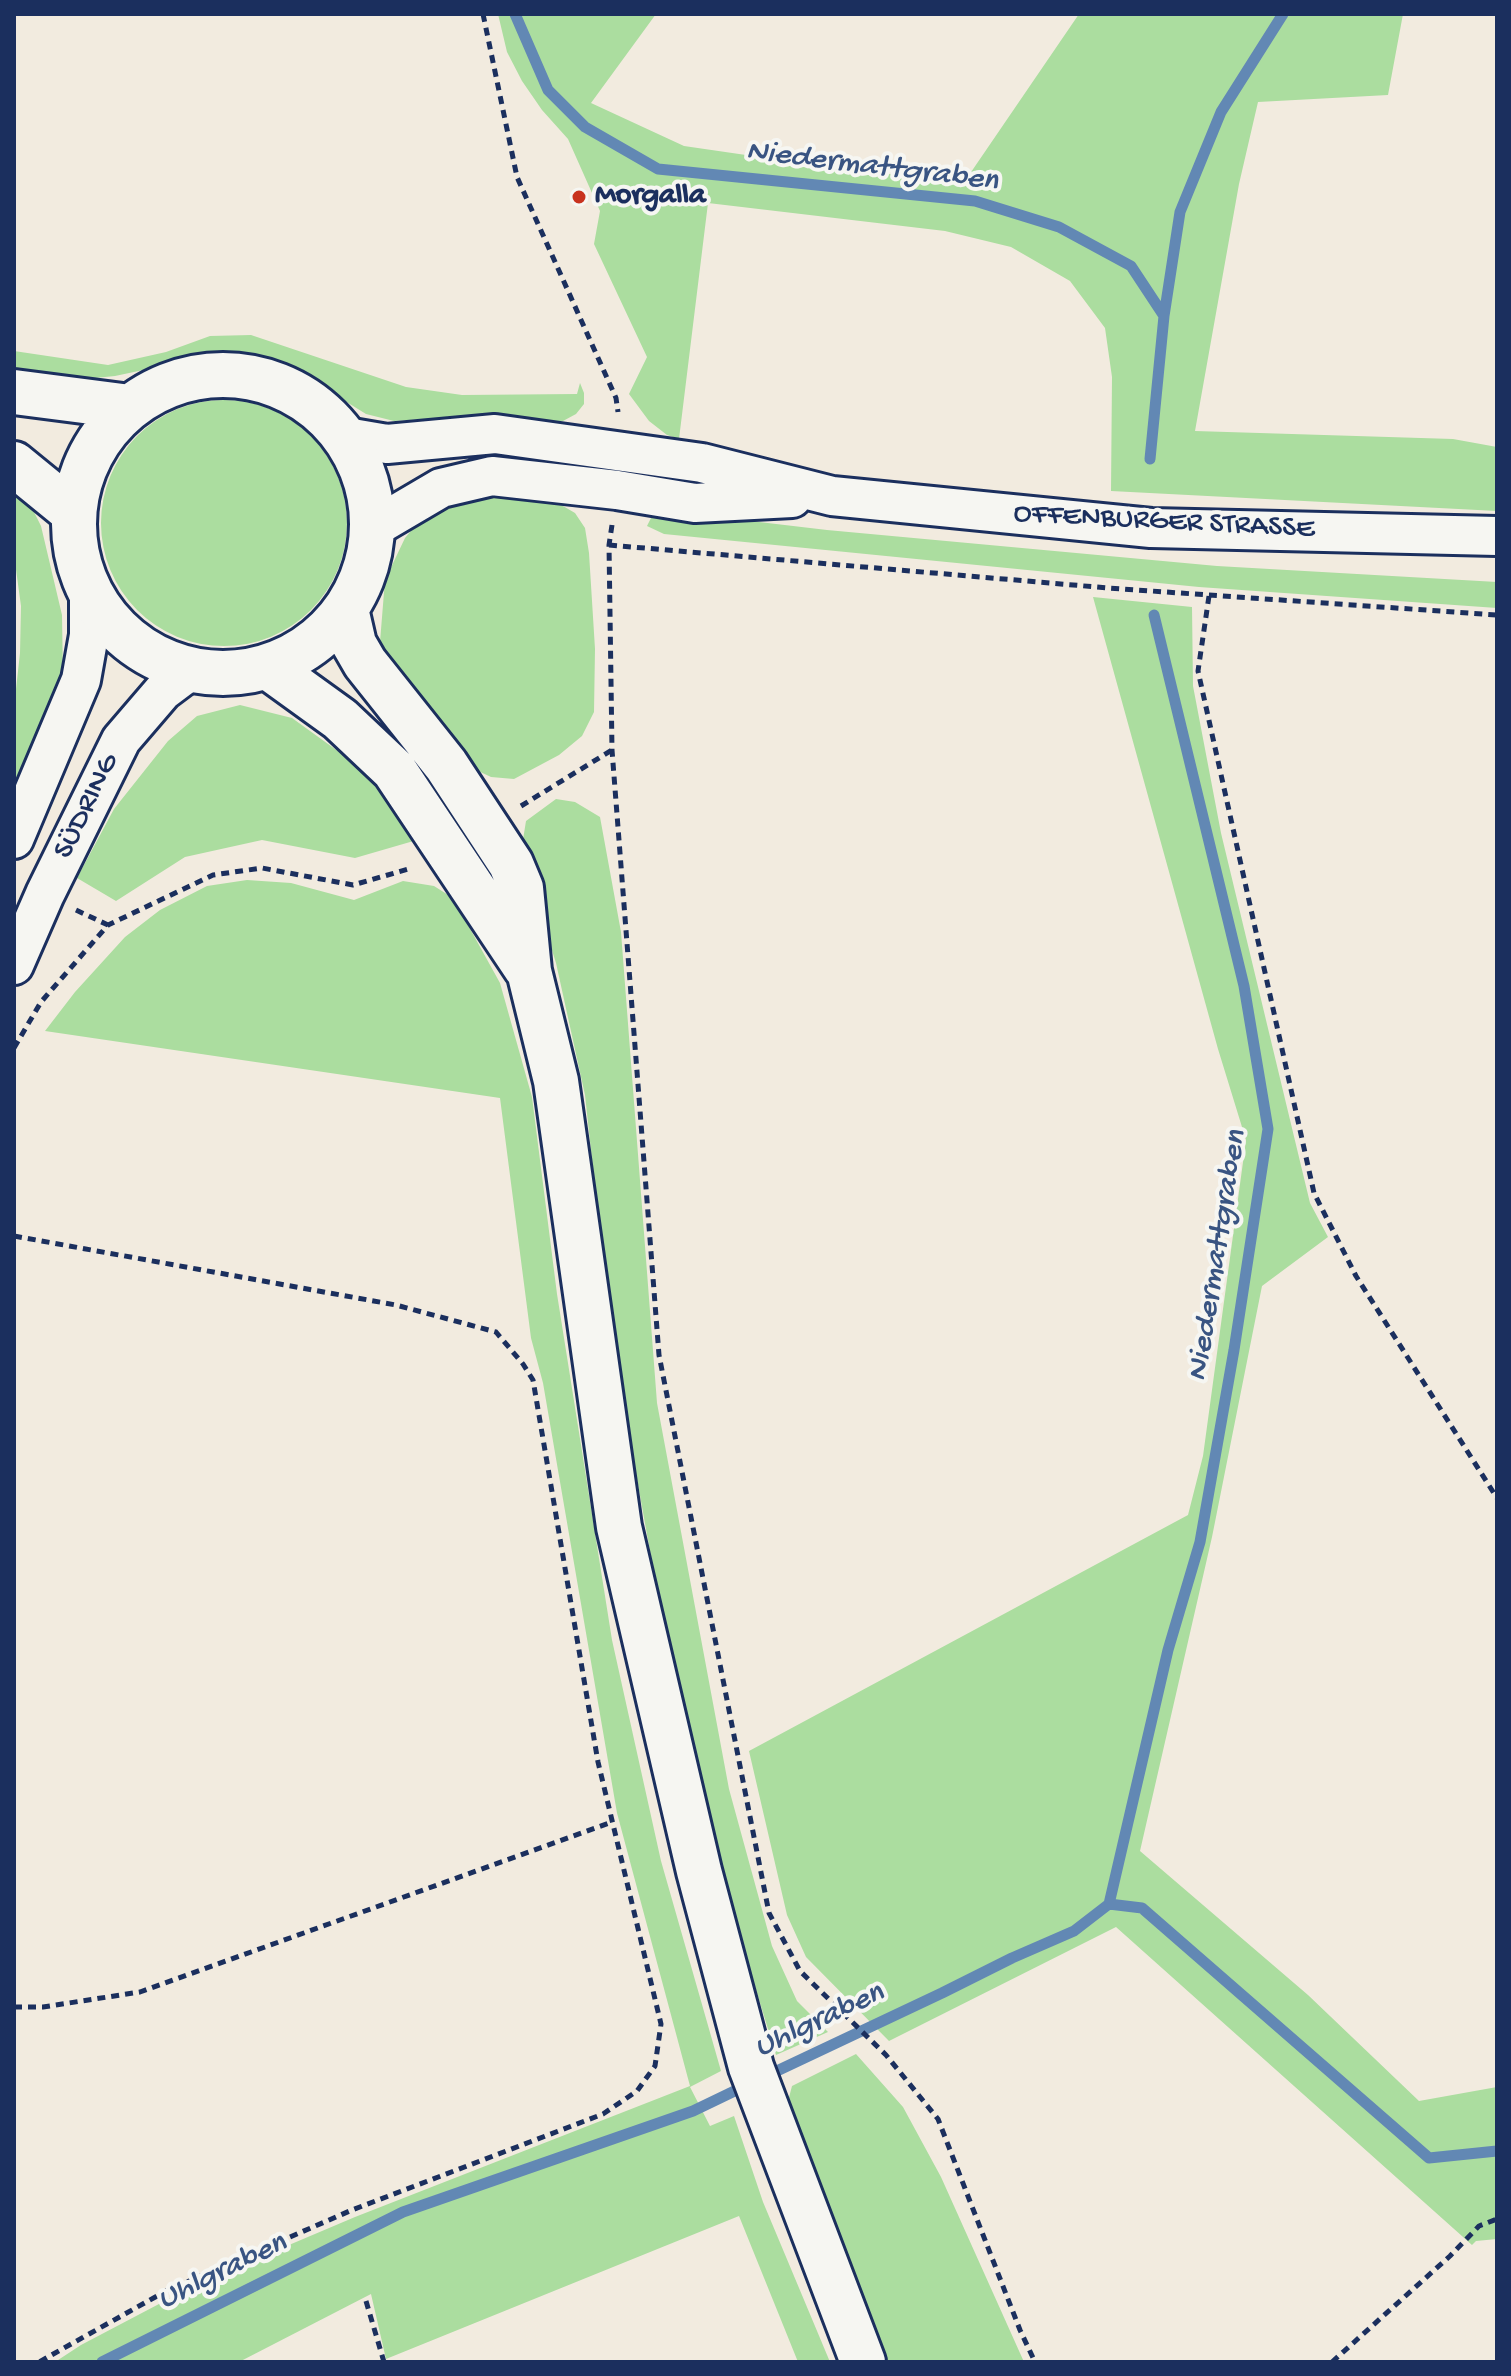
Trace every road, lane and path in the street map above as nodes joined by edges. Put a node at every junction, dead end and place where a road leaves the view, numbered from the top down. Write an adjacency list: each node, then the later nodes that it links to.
1 (483, 14): 5 (path)
2 (14, 392): 3 (main road)
3 (130, 407): 4 (main road); 9 (main road)
4 (346, 437): 5 (street, OFFENBURGER STRASSE); 10 (main road)
5 (622, 453): 8 (street, OFFENBURGER STRASSE)
6 (14, 464): 9 (main road)
7 (617, 490): 8 (street, OFFENBURGER STRASSE); 10 (street, OFFENBURGER STRASSE); 12 (path)
8 (832, 496): 11 (street, OFFENBURGER STRASSE)
9 (74, 513): 13 (main road)
10 (373, 528): 15 (main road)
11 (1497, 536)
12 (609, 545): 14 (path); 19 (path)
13 (89, 590): 18 (main road); 21 (street, SÜDRING)
14 (1209, 596): 16 (path); 27 (path)
15 (346, 609): 17 (main road); 20 (main road)
16 (1497, 615)
17 (268, 667): 18 (main road); 22 (main road)
18 (191, 670): 23 (street, SÜDRING)
19 (612, 750): 20 (path); 35 (path)
20 (488, 829): 24 (main road)
21 (14, 839)
22 (450, 854): 24 (main road); 25 (path)
23 (14, 965)
24 (529, 971): 34 (main road)
25 (14, 1048)
26 (14, 1236): 28 (path)
27 (1497, 1498)
28 (612, 1822): 29 (path); 32 (path)
29 (14, 2007)
30 (1497, 2219): 36 (path)
31 (366, 2301): 33 (path)
32 (39, 2362)
33 (384, 2362)
34 (863, 2362)
35 (1035, 2362)
36 (1332, 2362)

